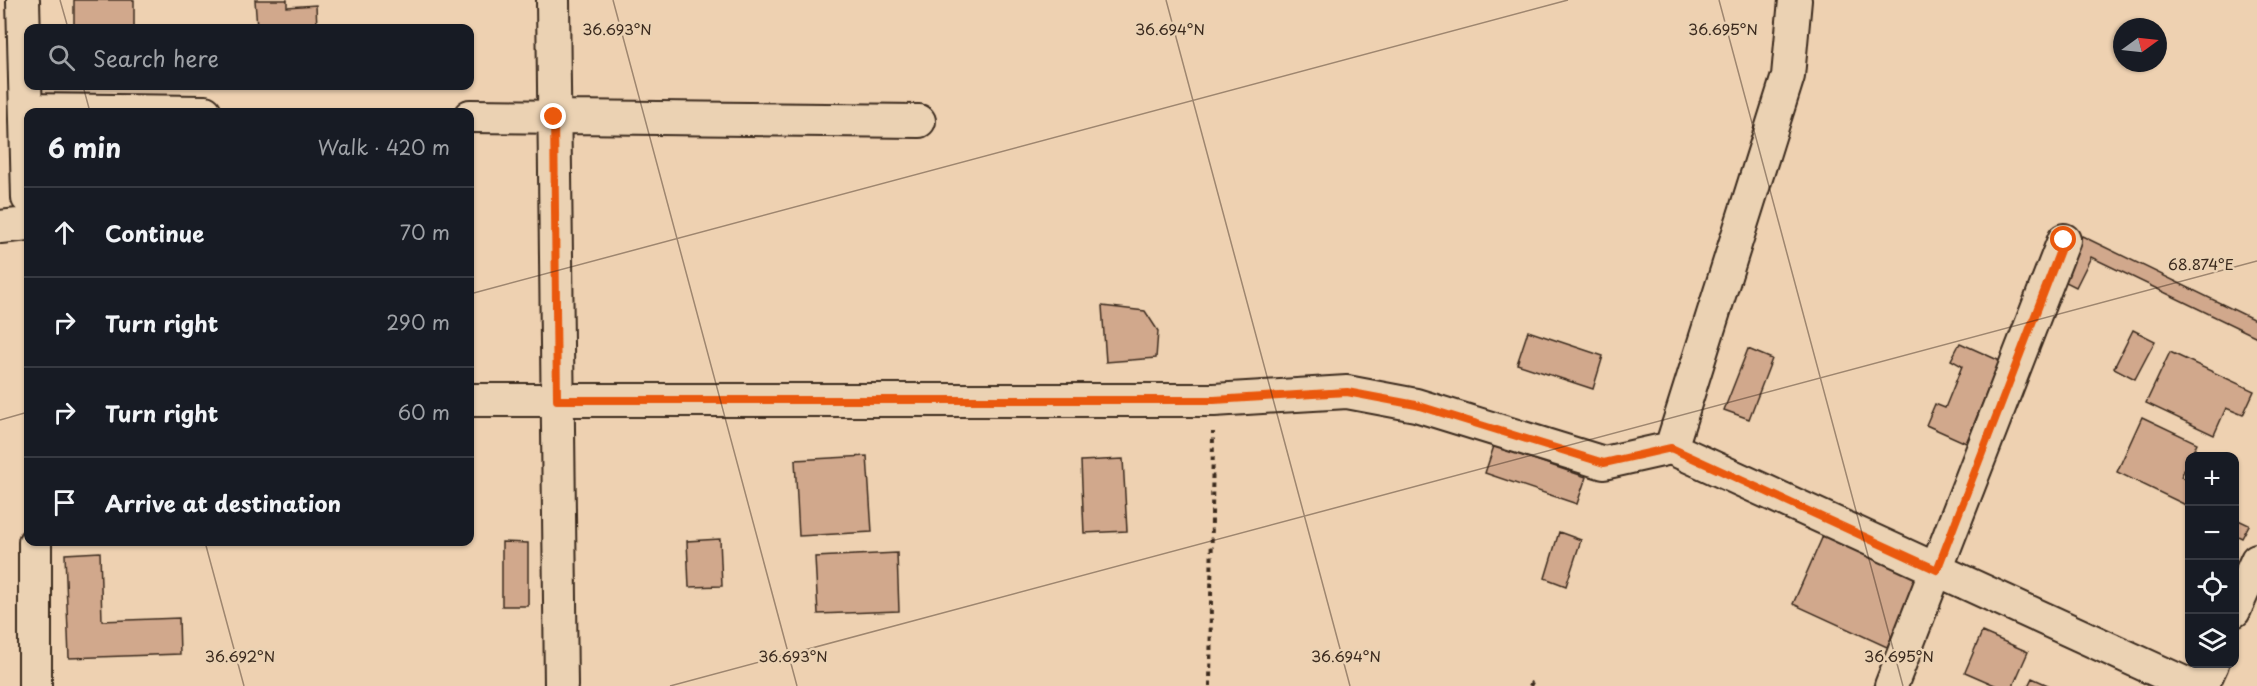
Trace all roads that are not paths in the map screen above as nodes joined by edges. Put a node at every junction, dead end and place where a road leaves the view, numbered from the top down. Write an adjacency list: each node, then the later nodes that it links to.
1 (23, 0): 4 (street)
2 (553, 0): 8 (street)
3 (1795, 0): 15 (street)
4 (24, 37)
5 (25, 90): 6 (street)
6 (26, 108)
7 (474, 116): 8 (street)
8 (554, 117): 9 (street); 14 (street)
9 (919, 121)
10 (24, 224): 11 (street)
11 (0, 227)
12 (2064, 240): 18 (street)
13 (474, 400): 14 (street)
14 (557, 400): 15 (street); 22 (street)
15 (1671, 448): 18 (street)
16 (35, 546): 21 (street)
17 (2257, 560): 19 (street)
18 (1937, 570): 23 (street); 24 (street)
19 (2239, 602)
20 (2210, 668): 25 (street)
21 (35, 686)
22 (561, 686)
23 (1891, 686)
24 (2191, 686)
25 (2202, 686)

